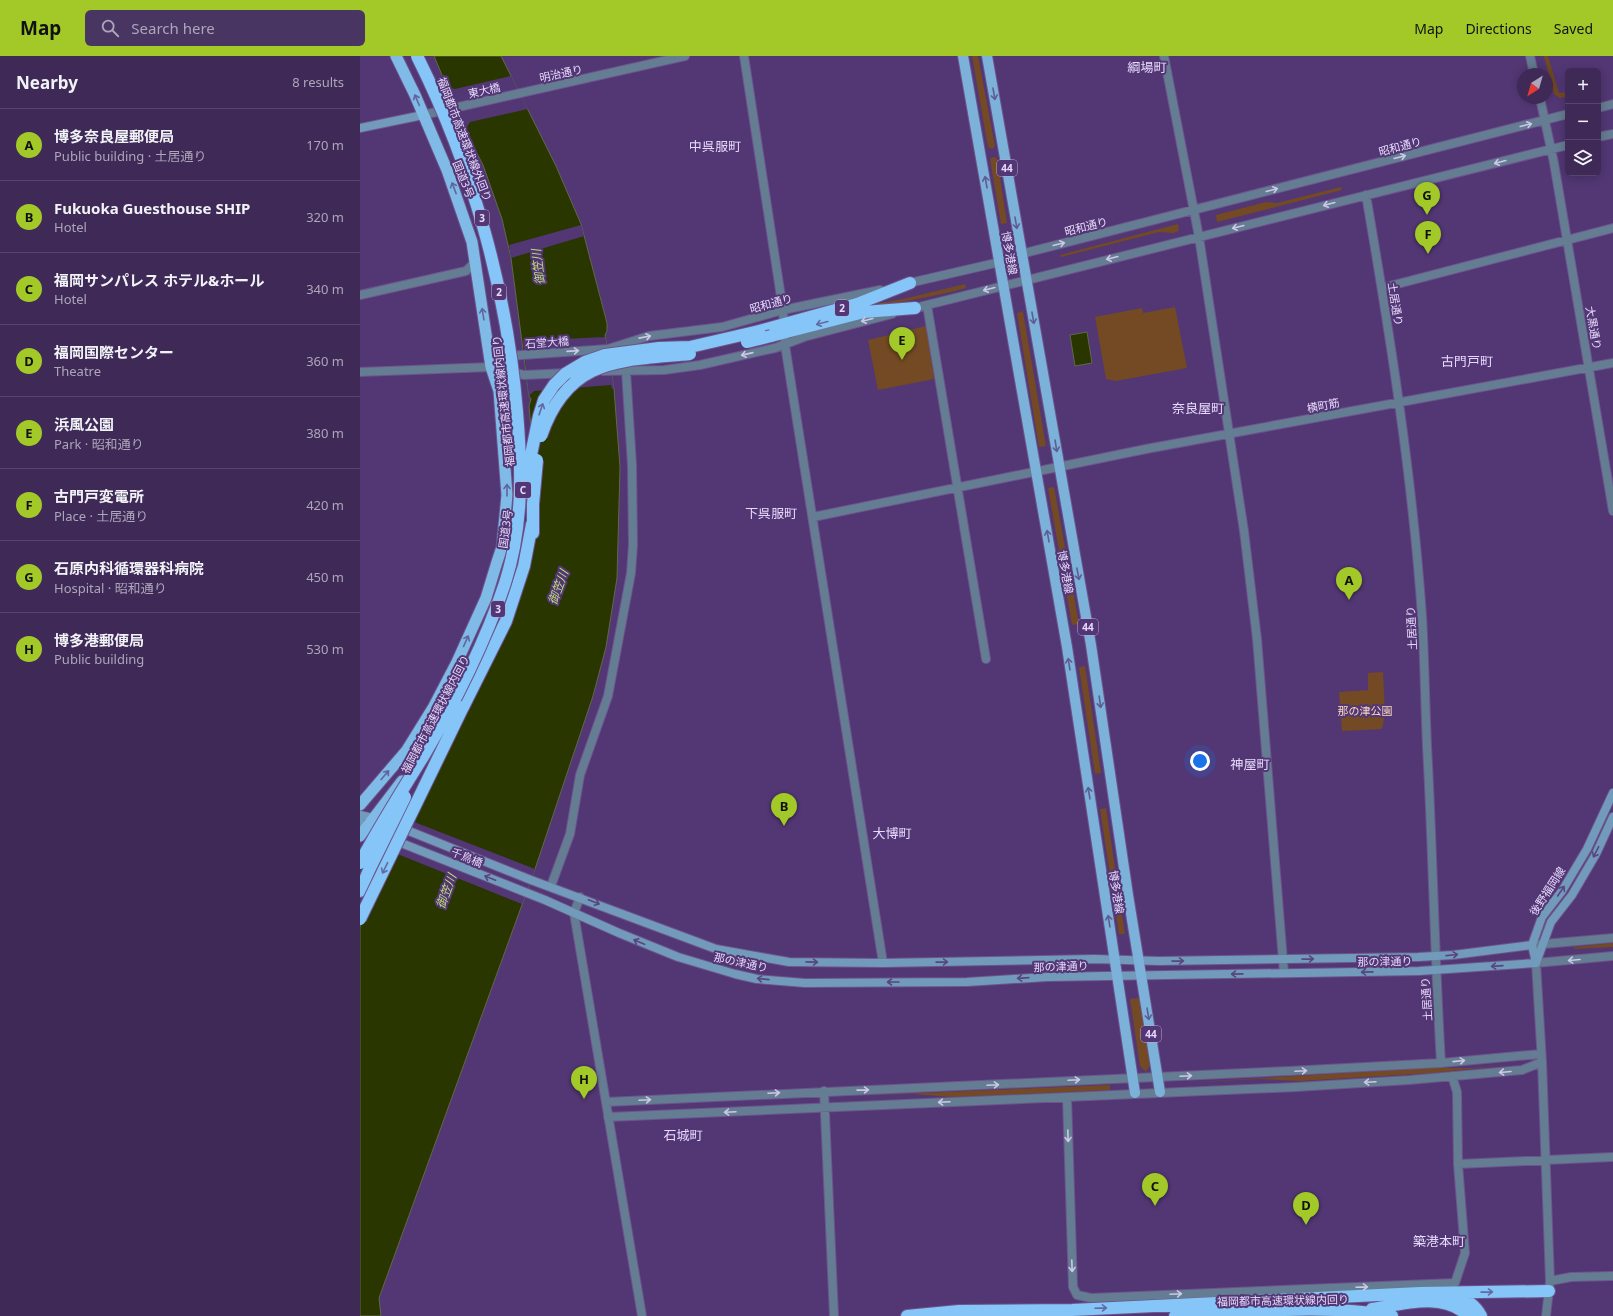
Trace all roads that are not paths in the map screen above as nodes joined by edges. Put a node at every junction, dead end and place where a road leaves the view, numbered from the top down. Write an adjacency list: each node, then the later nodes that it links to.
1 (396, 56): 15 (highway, 国道3号 / 3, one-way to 1)
2 (418, 56): 14 (highway, 国道3号 / 3); 52 (highway, 福岡都市高速環状線外回り / 2, bridge); 63 (highway, 福岡都市高速環状線内回り / C, bridge)
3 (685, 56): 10 (street, 明治通り)
4 (744, 56): 37 (street)
5 (963, 56): 30 (main road, 博多港線 / 44, one-way to 5)
6 (987, 56): 28 (main road, 博多港線 / 44, one-way to 28)
7 (1164, 56): 24 (street)
8 (1530, 56): 9 (street)
9 (1533, 68)
10 (513, 95): 14 (street, 東大橋)
11 (1542, 104): 17 (street, 大黒通り)
12 (1613, 104): 13 (street)
13 (1601, 107)
14 (441, 111): 15 (street); 40 (highway, 国道3号 / 3)
15 (424, 115): 18 (main road); 29 (highway, 国道3号 / 3, one-way to 15)
16 (1565, 115): 17 (street, 昭和通り)
17 (1546, 120): 22 (street, 大黒通り); 24 (street, 昭和通り, one-way to 17)
18 (360, 128)
19 (1613, 134): 20 (street)
20 (1601, 136)
21 (1565, 146): 22 (street)
22 (1552, 149): 23 (street, one-way to 23); 27 (street, 大黒通り)
23 (1366, 195): 26 (street, one-way to 26); 34 (street, 土居通り)
24 (1194, 210): 26 (street); 28 (street, 昭和通り, one-way to 24)
25 (1613, 228): 27 (street)
26 (1199, 237): 31 (street, one-way to 31); 48 (street)
27 (1568, 240): 34 (street); 43 (street, 大黒通り)
28 (1022, 254): 30 (street, 昭和通り); 31 (main road, 博多港線 / 44)
29 (476, 260): 35 (street); 42 (highway, 国道3号 / 3, one-way to 29)
30 (1000, 262): 32 (street, 昭和通り); 33 (main road, 博多港線 / 44)
31 (1027, 279): 33 (street); 49 (main road, 博多港線 / 44, one-way to 49)
32 (910, 283): 37 (street, 昭和通り); 38 (highway, 2)
33 (1004, 285): 36 (street, one-way to 36); 50 (main road, 博多港線 / 44)
34 (1382, 288): 47 (street, 土居通り)
35 (360, 294)
36 (921, 307): 38 (highway, one-way to 38); 51 (street)
37 (783, 310): 38 (street); 39 (street, 昭和通り, one-way to 37)
38 (784, 333): 44 (street, one-way to 44); 52 (highway, 2, one-way to 38, bridge); 54 (street); 56 (highway, bridge)
39 (608, 349): 40 (street, 石堂大橋, one-way to 39)
40 (508, 356): 42 (street, 石堂大橋); 46 (highway, 国道3号 / 3)
41 (1613, 363): 43 (street, 横町筋)
42 (491, 367): 45 (street); 46 (street); 58 (highway, 国道3号 / 3, one-way to 42)
43 (1590, 367): 47 (street, 横町筋); 53 (street, 大黒通り)
44 (626, 371): 46 (street, bridge); 65 (street)
45 (360, 372)
46 (519, 374): 61 (highway, 国道3号 / 3)
47 (1400, 402): 48 (street, 横町筋); 74 (street, 土居通り)
48 (1230, 434): 49 (street, 横町筋); 76 (street)
49 (1058, 466): 50 (street, 横町筋); 78 (main road, 博多港線 / 44, one-way to 78)
50 (1037, 470): 51 (street, 横町筋); 77 (main road, 博多港線 / 44, one-way to 50)
51 (958, 488): 54 (street, 横町筋); 55 (street)
52 (521, 502): 63 (highway, 福岡都市高速環状線外回り / C, bridge)
53 (1613, 511)
54 (814, 517): 79 (street)
55 (986, 659)
56 (462, 707): 63 (highway, bridge); 70 (highway, one-way to 70, bridge)
57 (1613, 793): 73 (main road, 後野福岡線, one-way to 57)
58 (360, 805)
59 (360, 815): 61 (main road)
60 (1613, 817): 72 (main road, 後野福岡線, one-way to 72)
61 (374, 818): 62 (highway, 国道3号 / 3); 64 (main road, 千鳥橋)
62 (362, 829): 67 (main road, 千鳥橋, one-way to 62)
63 (365, 865): 66 (highway, 福岡都市高速環状線内回り / C)
64 (531, 880): 65 (main road, 那の津通り)
65 (551, 886): 68 (main road, 那の津通り)
66 (360, 891)
67 (526, 893): 69 (main road, 那の津通り)
68 (580, 897): 69 (street); 79 (main road, 那の津通り, one-way to 79)
69 (574, 913): 83 (main road, 那の津通り, one-way to 69); 95 (street)
70 (360, 920)
71 (1613, 938): 72 (street, 那の津通り)
72 (1544, 944): 73 (street, 那の津通り); 80 (main road, 後野福岡線)
73 (1532, 945): 74 (main road, 那の津通り, one-way to 73); 80 (main road)
74 (1435, 956): 76 (main road, 那の津通り, one-way to 74); 81 (street, 土居通り)
75 (1613, 956): 80 (street, 那の津通り, one-way to 80)
76 (1284, 959): 78 (main road, 那の津通り, one-way to 76); 82 (street)
77 (1115, 960): 78 (main road, 那の津通り); 79 (main road, 那の津通り, one-way to 77); 83 (main road, 博多港線 / 44)
78 (1139, 960): 84 (main road, 博多港線 / 44)
79 (883, 963)
80 (1536, 963): 81 (main road, 那の津通り, one-way to 81); 85 (street)
81 (1436, 970): 82 (main road, 那の津通り, one-way to 82); 87 (street, 土居通り)
82 (1284, 974): 84 (main road, 那の津通り, one-way to 84)
83 (1118, 976): 84 (main road, 那の津通り); 90 (main road, 博多港線 / 44)
84 (1142, 976): 88 (main road, 博多港線 / 44, one-way to 88)
85 (1541, 1054): 86 (street); 87 (street, one-way to 85)
86 (1542, 1062): 89 (street, one-way to 89); 99 (street)
87 (1441, 1063): 88 (street, one-way to 87)
88 (1158, 1076): 90 (street); 92 (main road, 博多港線 / 44)
89 (1452, 1076): 92 (street, one-way to 92); 100 (street)
90 (1133, 1077): 91 (street, one-way to 90); 93 (main road, 博多港線 / 44)
91 (824, 1091): 95 (street, one-way to 91); 96 (street)
92 (1160, 1092): 93 (street)
93 (1135, 1093): 94 (street)
94 (1067, 1097): 96 (street, one-way to 96); 100 (street, one-way to 100)
95 (606, 1102): 97 (street)
96 (825, 1108): 97 (street, one-way to 97); 105 (street)
97 (608, 1117): 104 (street)
98 (1613, 1157): 99 (street)
99 (1545, 1161): 100 (street); 102 (street)
100 (1458, 1164)
101 (1613, 1276): 102 (street)
102 (1550, 1286): 103 (highway, one-way to 102); 112 (street)
103 (1420, 1293): 106 (highway, one-way to 103); 111 (highway)
104 (642, 1316)
105 (834, 1316)
106 (907, 1316)
107 (1175, 1316): 109 (highway, 福岡都市高速環状線内回り)
108 (1327, 1316): 110 (highway)
109 (1392, 1316)
110 (1468, 1316)
111 (1481, 1316)
112 (1546, 1316)

